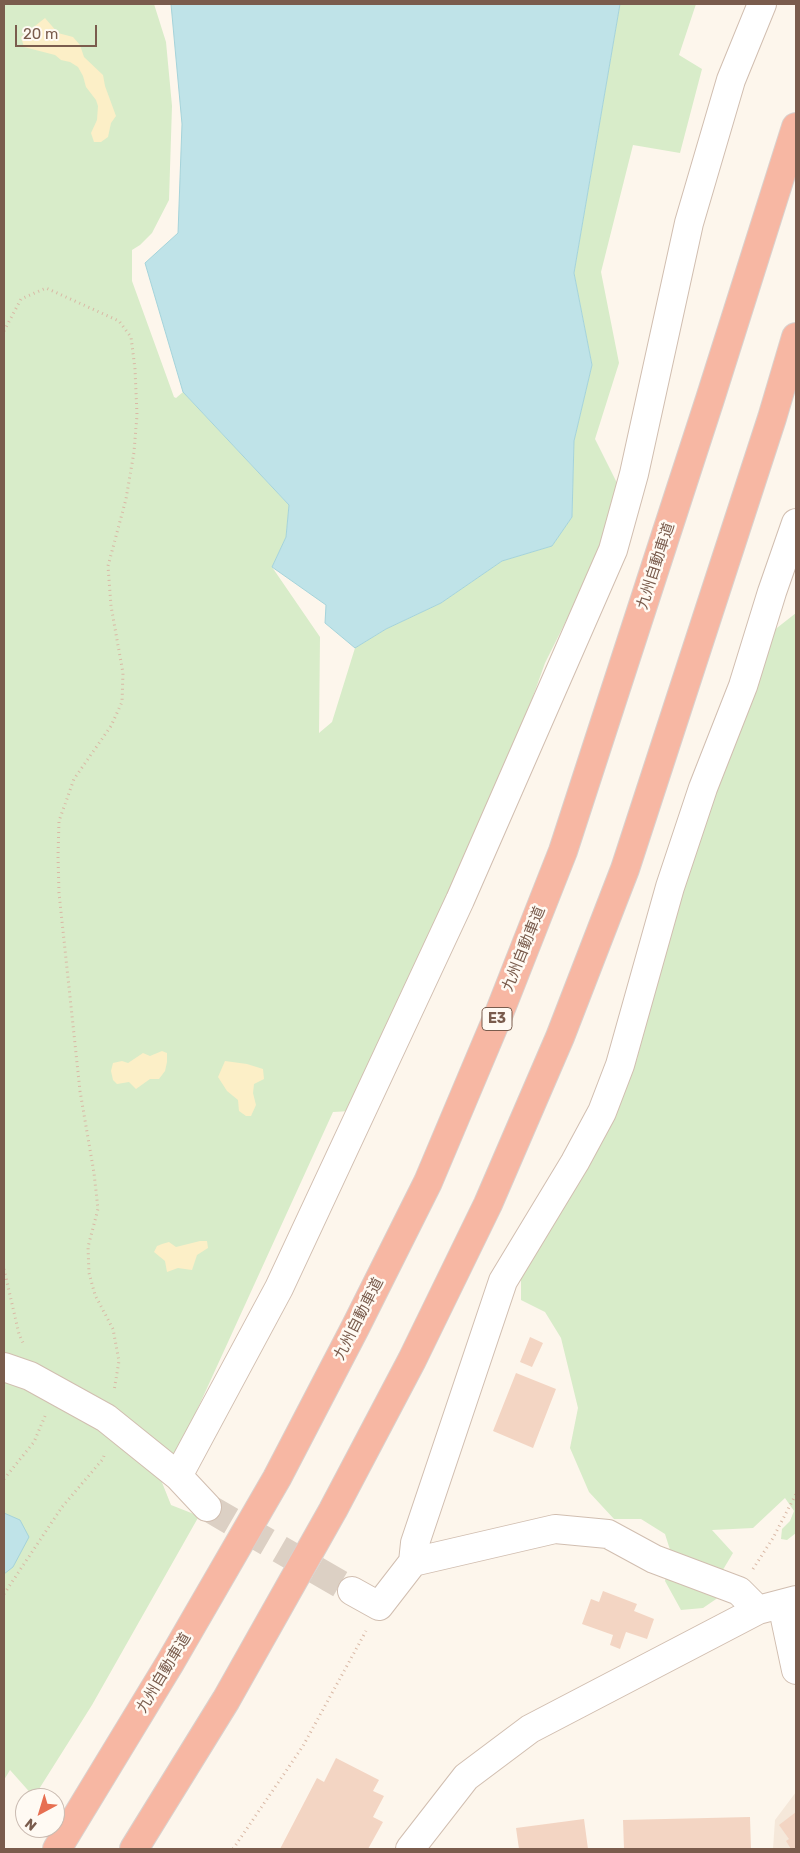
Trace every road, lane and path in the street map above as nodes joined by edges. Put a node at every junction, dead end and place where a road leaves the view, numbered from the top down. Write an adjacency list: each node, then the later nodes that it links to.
1 (762, 4): 10 (street)
2 (796, 127): 21 (highway, 九州自動車道 / E3)
3 (4, 332): 9 (path)
4 (796, 337): 22 (highway)
5 (796, 523): 14 (street)
6 (4, 1269): 8 (path)
7 (4, 1367): 8 (street)
8 (48, 1386): 9 (street); 11 (path)
9 (106, 1418): 10 (street); 17 (path)
10 (178, 1476): 13 (street)
11 (4, 1479)
12 (796, 1494): 16 (path)
13 (207, 1506)
14 (413, 1562): 16 (street); 19 (street)
15 (352, 1591): 19 (street)
16 (739, 1591): 18 (street)
17 (4, 1594)
18 (779, 1604): 20 (street); 24 (street)
19 (379, 1606): 23 (path)
20 (796, 1670)
21 (57, 1849)
22 (134, 1849)
23 (233, 1849)
24 (410, 1849)

